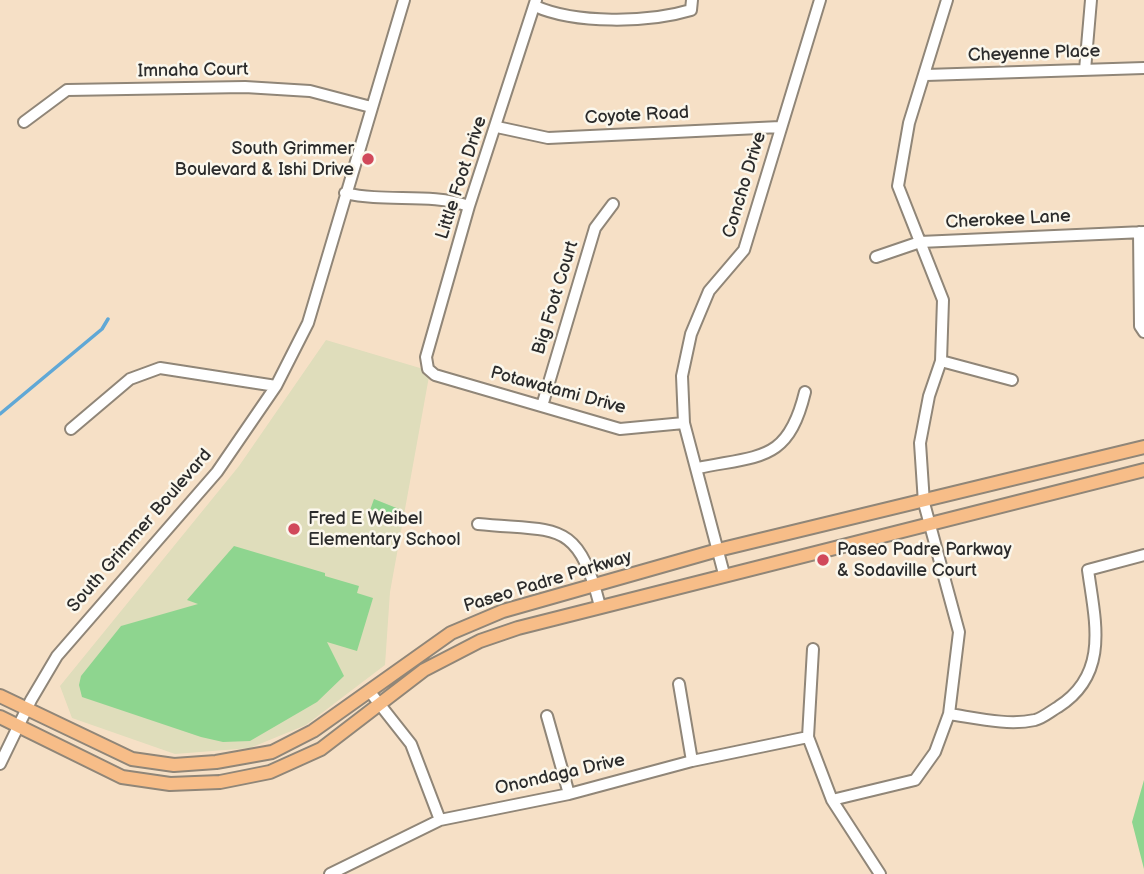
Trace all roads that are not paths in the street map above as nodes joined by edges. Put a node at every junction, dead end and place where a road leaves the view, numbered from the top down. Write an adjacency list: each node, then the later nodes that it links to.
1 (404, 0): 10 (street, South Grimmer Boulevard)
2 (692, 0): 6 (street)
3 (820, 0): 13 (street, Concho Drive)
4 (947, 0): 9 (street)
5 (1091, 0): 8 (street)
6 (536, 3): 12 (street, Little Foot Drive)
7 (1144, 68): 8 (street, Cheyenne Place)
8 (1085, 70): 9 (street, Cheyenne Place)
9 (926, 75): 18 (street)
10 (371, 107): 11 (street, Imnaha Court); 14 (street, South Grimmer Boulevard)
11 (24, 122)
12 (497, 127): 13 (street, Coyote Road); 16 (street, Little Foot Drive)
13 (780, 127): 27 (street, Concho Drive)
14 (345, 193): 16 (street); 24 (street, South Grimmer Boulevard)
15 (613, 204): 26 (street, Big Foot Court)
16 (469, 206): 22 (street, Little Foot Drive)
17 (1142, 232): 18 (street, Cherokee Lane); 20 (street)
18 (920, 242): 19 (street, Cherokee Lane); 21 (street)
19 (876, 257)
20 (1144, 332)
21 (941, 361): 23 (street); 32 (street)
22 (428, 369): 26 (street, Potawatami Drive)
23 (1012, 380)
24 (276, 386): 28 (street); 45 (street, South Grimmer Boulevard)
25 (806, 392): 30 (street)
26 (542, 406): 27 (street, Potawatami Drive)
27 (684, 423): 30 (street, Concho Drive)
28 (71, 429)
29 (1144, 447): 32 (main road, Paseo Padre Parkway)
30 (698, 468): 35 (street, Concho Drive)
31 (1144, 470): 34 (main road, Paseo Padre Parkway)
32 (924, 503): 34 (street); 35 (main road, Paseo Padre Parkway)
33 (478, 524): 38 (street)
34 (929, 524): 37 (main road, Paseo Padre Parkway); 46 (street)
35 (718, 551): 37 (street, Concho Drive); 38 (main road, Paseo Padre Parkway)
36 (1144, 555): 46 (street)
37 (724, 574): 39 (main road, Paseo Padre Parkway)
38 (594, 583): 39 (street); 42 (main road, Paseo Padre Parkway)
39 (600, 606): 44 (main road, Paseo Padre Parkway)
40 (813, 649): 50 (street)
41 (679, 684): 51 (street)
42 (370, 692): 44 (street); 45 (main road, Paseo Padre Parkway)
43 (0, 696): 45 (main road, Paseo Padre Parkway)
44 (381, 705): 49 (main road, Paseo Padre Parkway); 55 (street)
45 (26, 709): 49 (street, South Grimmer Boulevard)
46 (949, 715): 54 (street)
47 (547, 716): 53 (street)
48 (0, 717): 49 (main road, Paseo Padre Parkway)
49 (18, 725): 52 (street, South Grimmer Boulevard)
50 (808, 737): 51 (street, Onondaga Drive); 54 (street)
51 (692, 761): 53 (street, Onondaga Drive)
52 (0, 764)
53 (569, 794): 55 (street, Onondaga Drive)
54 (832, 800): 57 (street)
55 (440, 820): 56 (street, Onondaga Drive)
56 (330, 874)
57 (880, 874)

